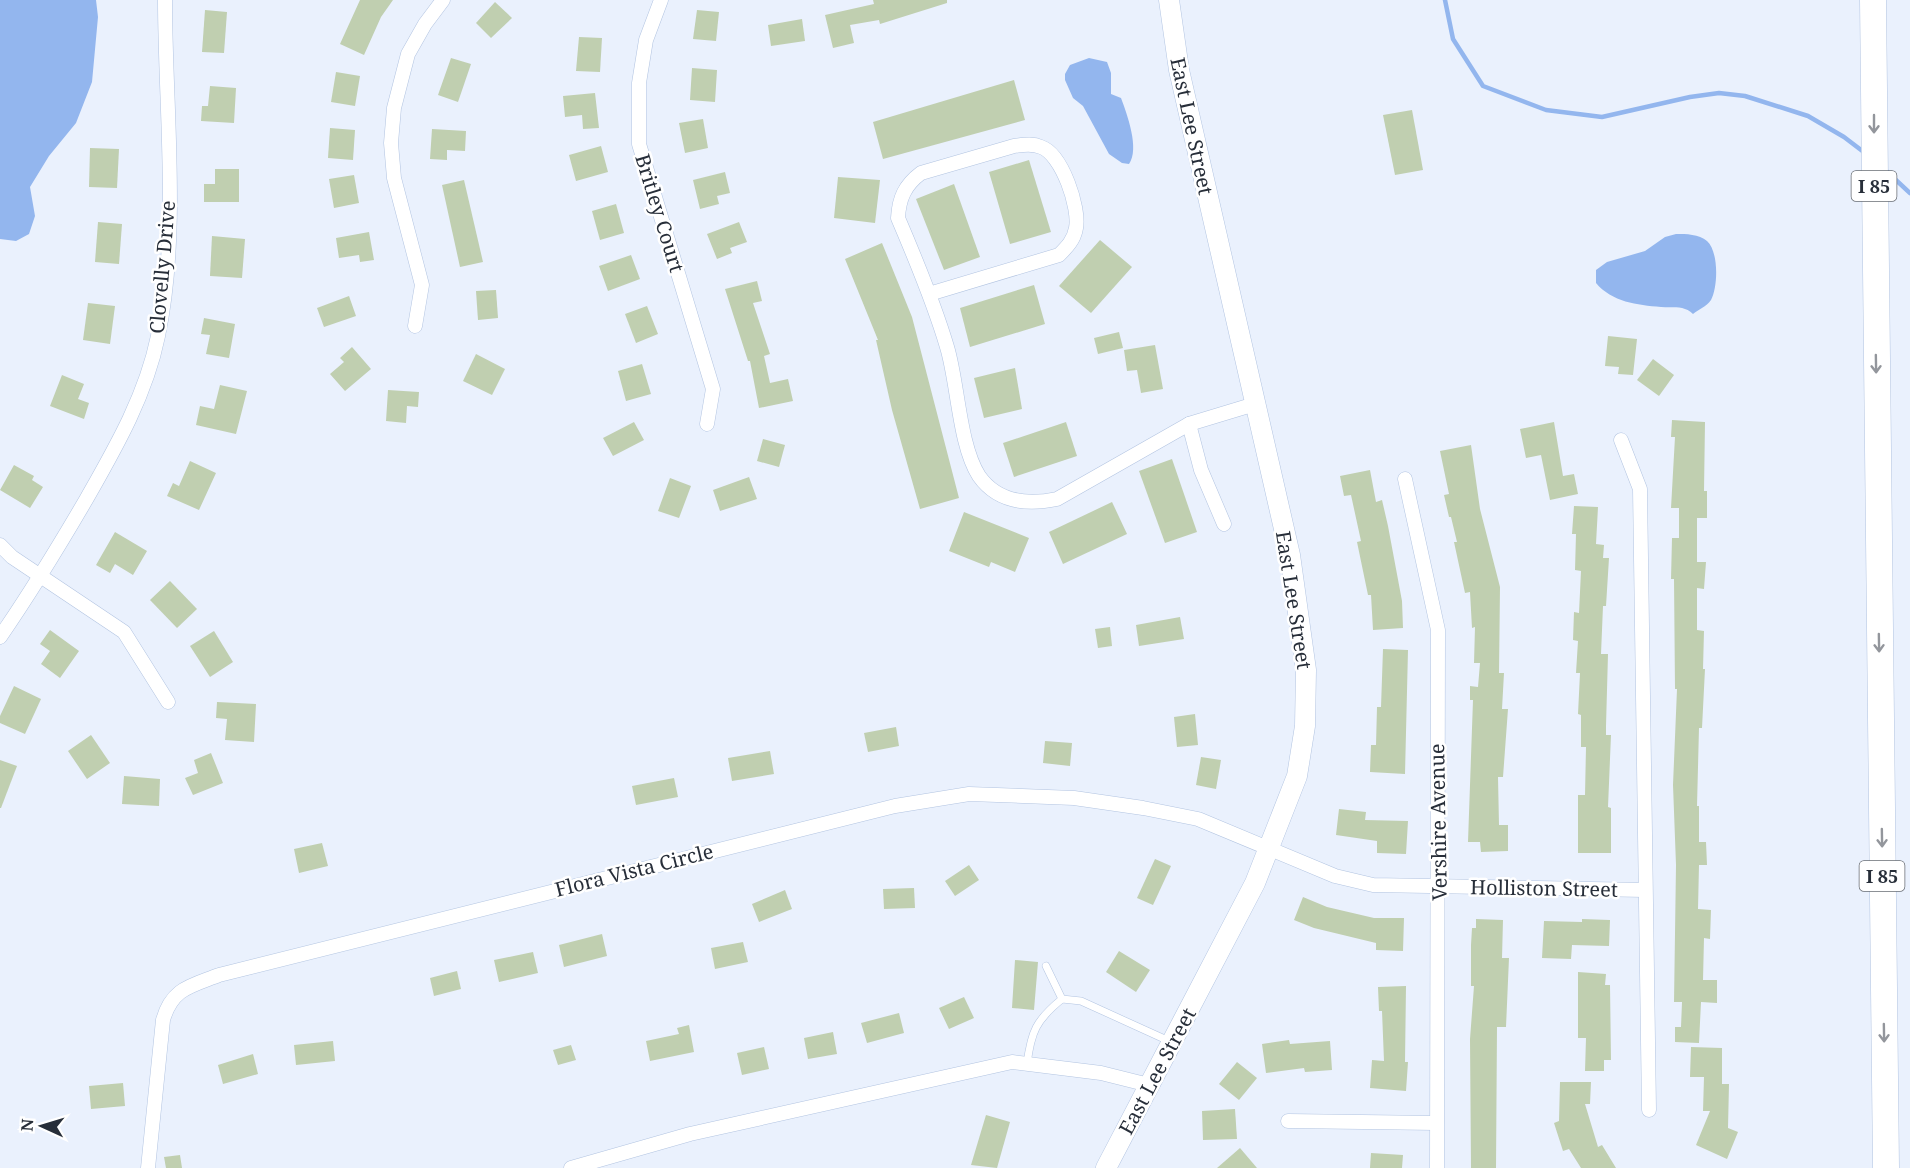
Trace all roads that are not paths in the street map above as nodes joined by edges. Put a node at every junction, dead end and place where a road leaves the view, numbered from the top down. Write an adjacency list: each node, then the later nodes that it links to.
1 (165, 0): 17 (street, Clovelly Drive)
2 (443, 0): 9 (street)
3 (661, 0): 11 (street, Britley Court)
4 (1168, 0): 10 (street, East Lee Street)
5 (1866, 0): 7 (highway)
6 (1873, 0): 7 (highway, I 85)
7 (1874, 36): 35 (highway, I 85, one-way to 35)
8 (929, 294): 8 (street); 12 (street)
9 (415, 326)
10 (1256, 404): 12 (street); 20 (street, East Lee Street)
11 (707, 424)
12 (1188, 424): 15 (street)
13 (1621, 441): 22 (street)
14 (1405, 479): 21 (street, Vershire Avenue)
15 (1224, 524)
16 (0, 545): 17 (street)
17 (43, 575): 18 (street, Clovelly Drive); 19 (street)
18 (0, 637)
19 (168, 702)
20 (1270, 849): 21 (street, Holliston Street); 25 (street, East Lee Street); 31 (street, Flora Vista Circle)
21 (1439, 886): 22 (street, Holliston Street); 30 (street, Vershire Avenue)
22 (1645, 890): 28 (street)
23 (1046, 966): 24 (lane)
24 (1062, 999): 25 (lane); 26 (lane)
25 (1172, 1042): 27 (street, East Lee Street)
26 (1027, 1064): 27 (street); 32 (street)
27 (1149, 1085): 33 (street, East Lee Street)
28 (1649, 1110)
29 (1288, 1121): 30 (street)
30 (1436, 1123): 34 (street, Vershire Avenue)
31 (148, 1168)
32 (572, 1168)
33 (1106, 1168)
34 (1437, 1168)
35 (1886, 1168)

